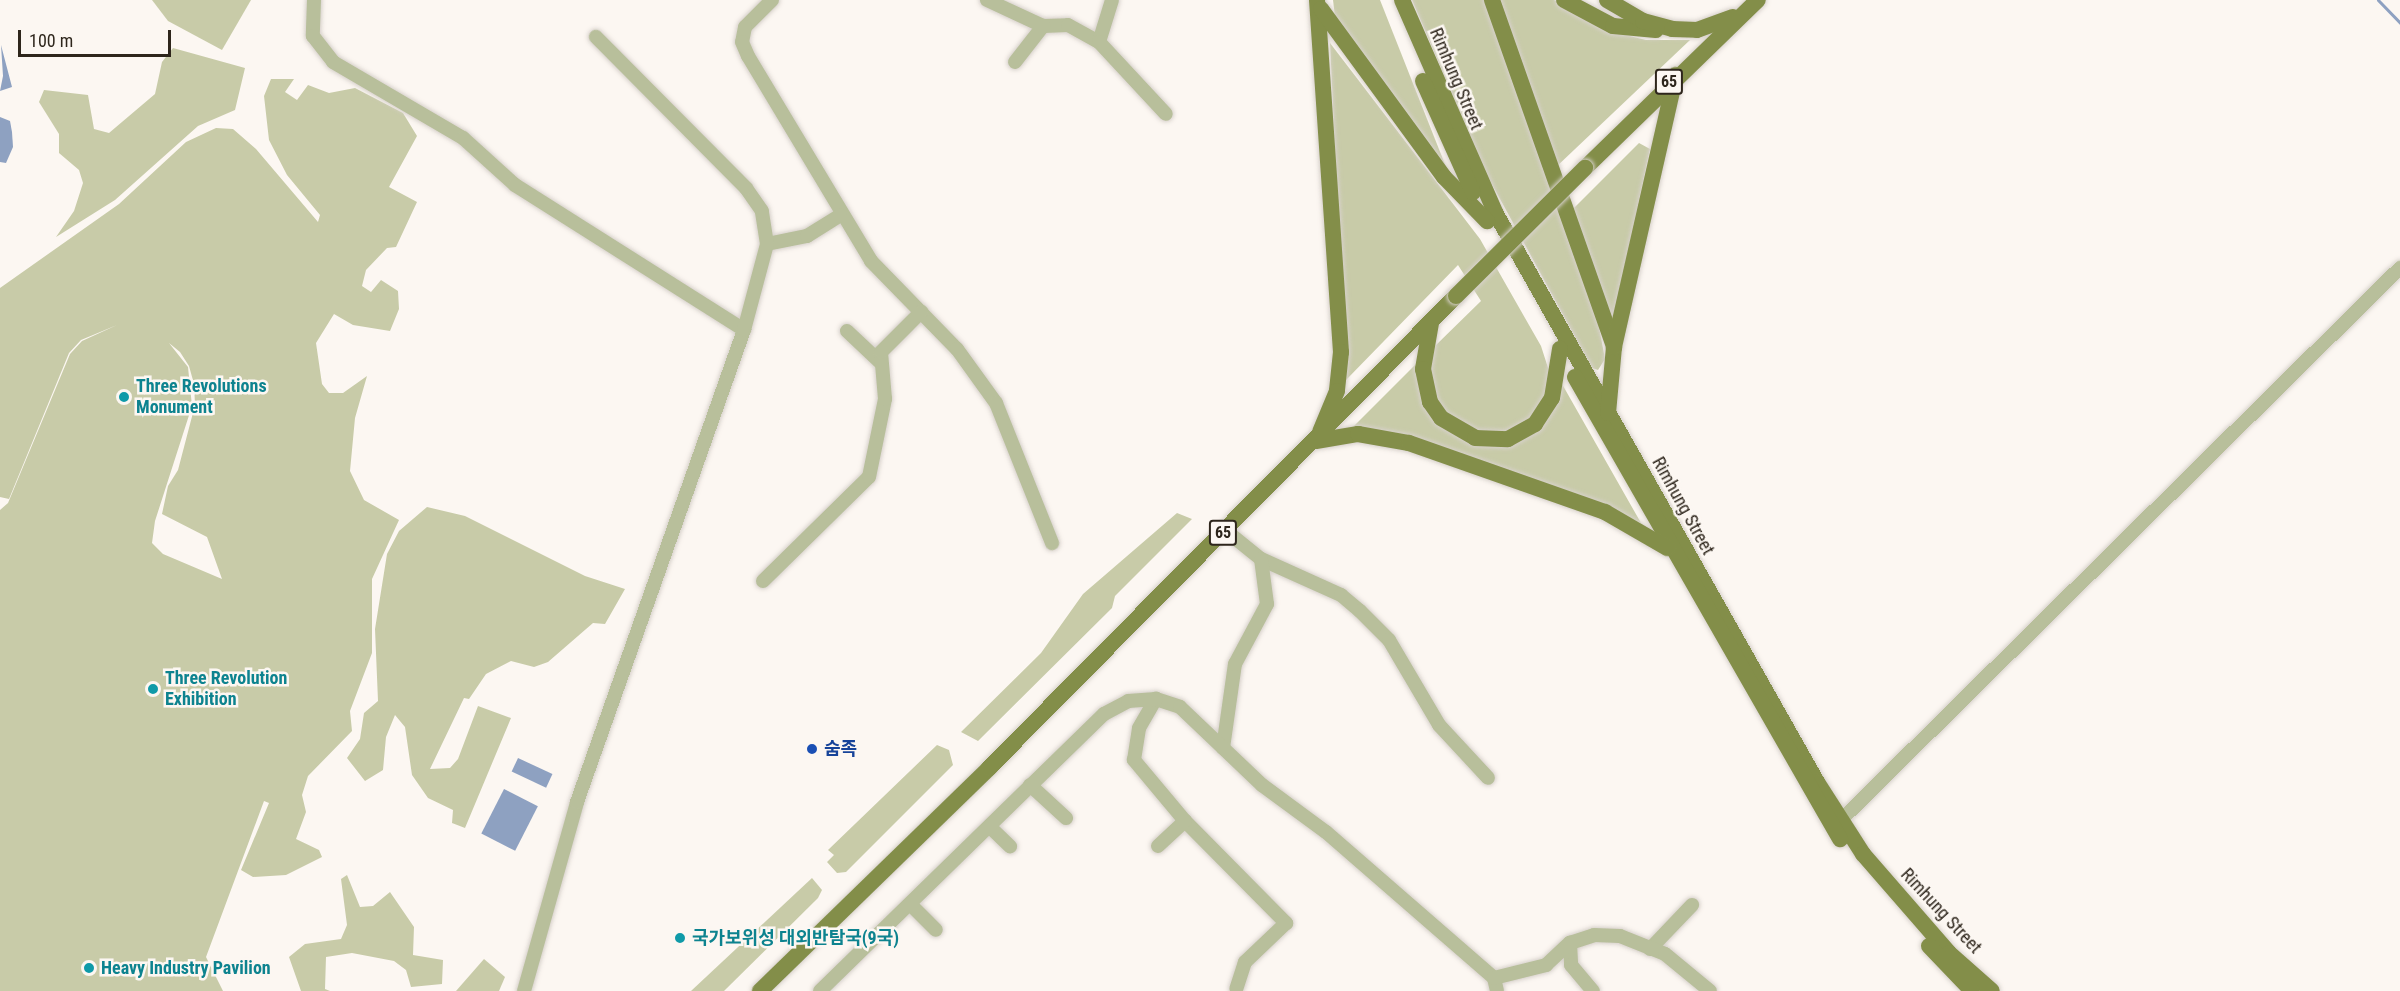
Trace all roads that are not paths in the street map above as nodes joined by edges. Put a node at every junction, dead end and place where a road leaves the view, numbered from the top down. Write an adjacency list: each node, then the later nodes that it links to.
1 (314, 0): 25 (street)
2 (772, 0): 19 (street)
3 (987, 0): 12 (street)
4 (1112, 0): 15 (street)
5 (1390, 0): 20 (main road, Rimhung Street)
6 (1401, 0): 30 (main road, Rimhung Street)
7 (1492, 0): 27 (main road)
8 (1564, 0): 13 (main road)
9 (1607, 0): 13 (main road)
10 (1318, 1): 20 (main road); 31 (main road)
11 (1752, 5): 13 (main road); 17 (main road, 65)
12 (1043, 26): 15 (street); 16 (street)
13 (1672, 30)
14 (596, 37): 21 (street)
15 (1099, 42): 18 (street)
16 (1015, 62)
17 (1676, 75): 24 (main road, 65, bridge); 27 (main road)
18 (1166, 114)
19 (840, 215): 21 (street); 23 (street)
20 (1487, 221): 28 (main road, Rimhung Street)
21 (767, 244): 25 (street)
22 (2400, 268): 42 (street)
23 (921, 312): 29 (street); 33 (street)
24 (1431, 323): 28 (main road); 31 (main road, 65)
25 (744, 330): 55 (street)
26 (847, 331): 29 (street)
27 (1614, 347): 30 (main road)
28 (1560, 349): 34 (main road, Rimhung Street)
29 (880, 362): 36 (street)
30 (1608, 413): 42 (main road, Rimhung Street)
31 (1316, 441): 32 (main road, 65); 34 (main road)
32 (1225, 530): 35 (street); 56 (main road, 65)
33 (1052, 543)
34 (1671, 550): 52 (main road, Rimhung Street)
35 (1261, 559): 38 (street); 39 (street)
36 (763, 580)
37 (1156, 699): 38 (street); 40 (street); 43 (street)
38 (1223, 748): 53 (street)
39 (1488, 778)
40 (1030, 785): 41 (street); 44 (street)
41 (1066, 818)
42 (1841, 820): 62 (main road, Rimhung Street)
43 (1185, 821): 46 (street); 54 (street)
44 (990, 826): 45 (street); 47 (street)
45 (1010, 846)
46 (1158, 846)
47 (911, 905): 49 (street); 57 (street)
48 (1692, 905): 51 (street)
49 (936, 930)
50 (1570, 943): 51 (street); 53 (street); 58 (street)
51 (1650, 949): 59 (street)
52 (1950, 970): 60 (street); 61 (main road, Rimhung Street)
53 (1495, 985)
54 (1236, 989)
55 (524, 991)
56 (760, 991)
57 (820, 991)
58 (1593, 991)
59 (1710, 991)
60 (1963, 991)
61 (1972, 991)
62 (1992, 991)

